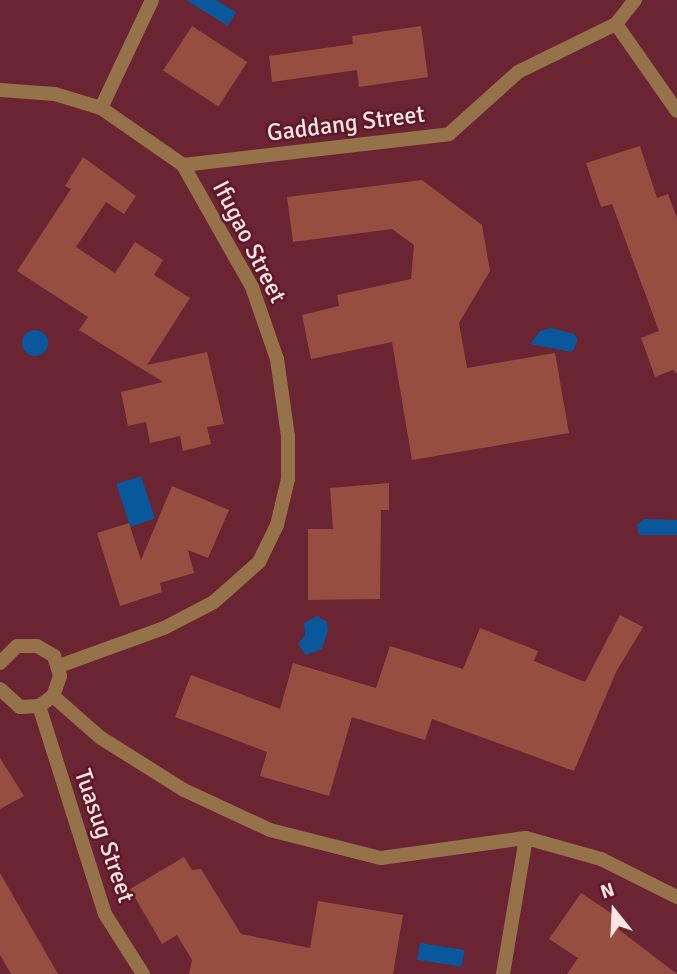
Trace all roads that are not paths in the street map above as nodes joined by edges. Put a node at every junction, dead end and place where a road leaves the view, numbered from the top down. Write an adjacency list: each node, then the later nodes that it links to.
1 (152, 0): 5 (street)
2 (635, 0): 3 (street, Gaddang Street)
3 (616, 24): 6 (street); 7 (street, Gaddang Street)
4 (0, 90): 5 (street, Ifugao Street)
5 (100, 108): 7 (street, Ifugao Street)
6 (677, 111)
7 (183, 164): 9 (street, Ifugao Street)
8 (0, 663): 9 (street)
9 (59, 666): 11 (street)
10 (0, 689): 12 (street)
11 (53, 696): 12 (street); 13 (street)
12 (39, 706): 15 (street, Tuasug Street)
13 (526, 838): 14 (street); 16 (street)
14 (677, 898)
15 (143, 974)
16 (503, 974)

